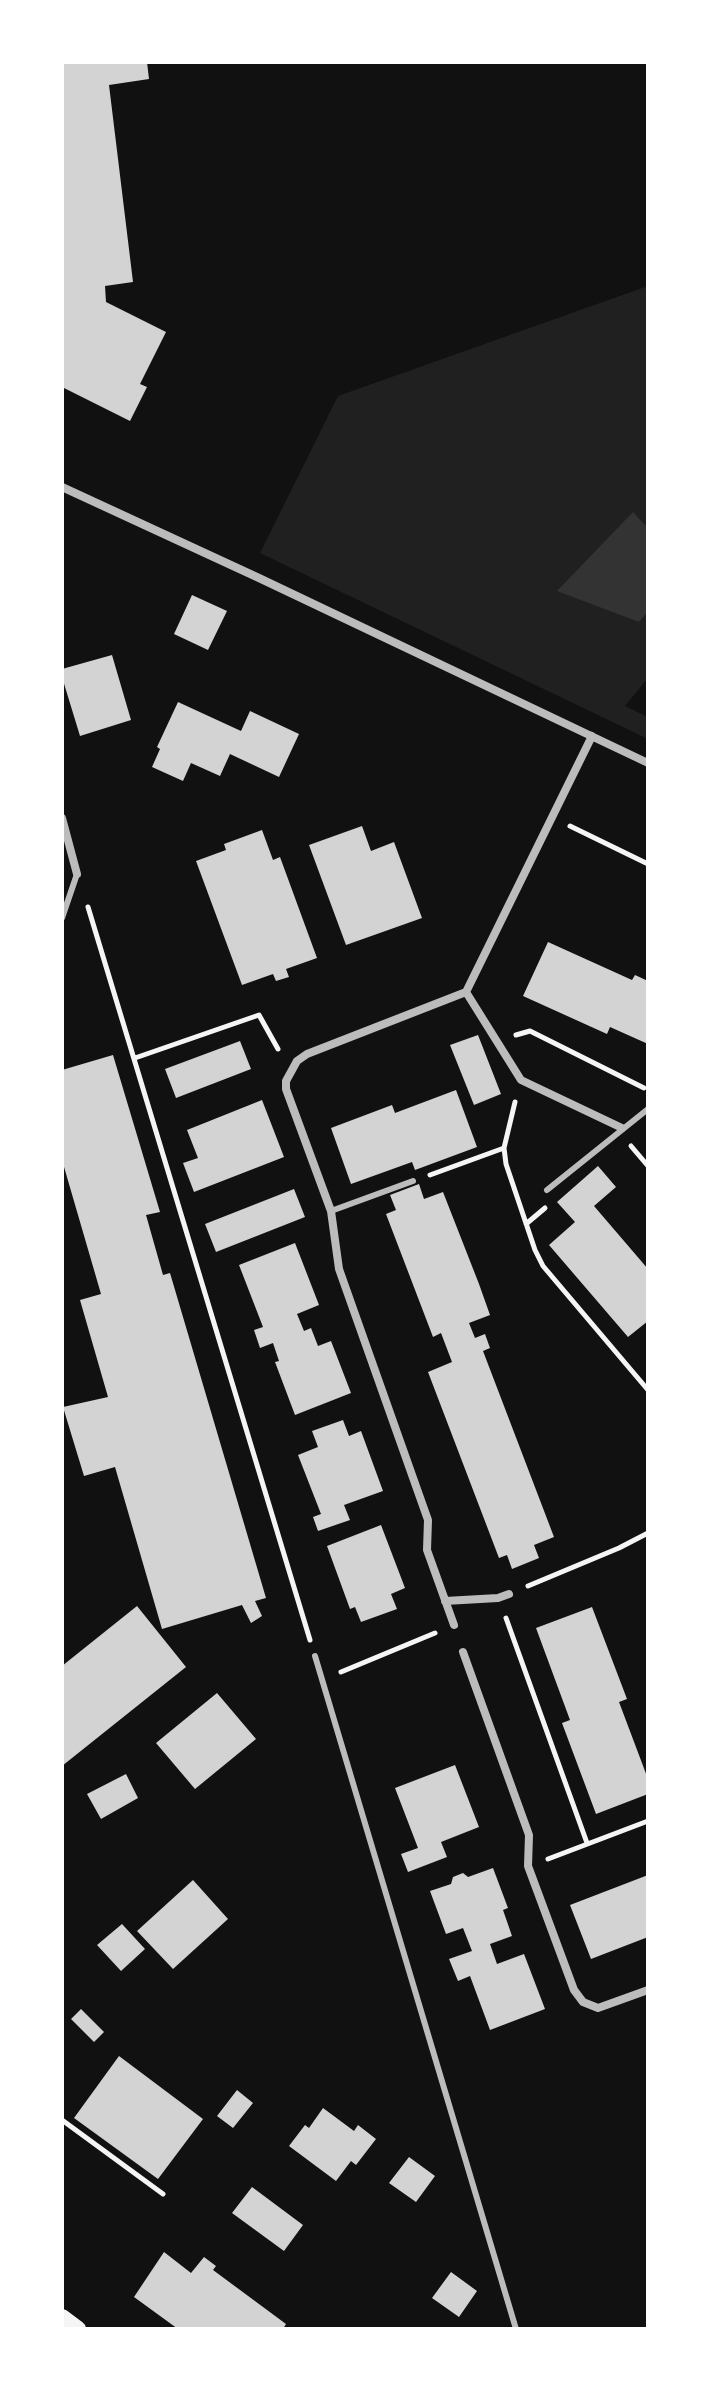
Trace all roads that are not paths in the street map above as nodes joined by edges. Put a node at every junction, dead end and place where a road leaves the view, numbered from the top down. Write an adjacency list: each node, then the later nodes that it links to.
1 (62, 487): 2 (street)
2 (592, 736): 3 (street); 7 (street)
3 (648, 763)
4 (62, 818): 5 (street)
5 (77, 874): 6 (lane)
6 (62, 918)
7 (466, 992): 9 (street); 12 (street)
8 (648, 1109): 9 (lane)
9 (622, 1128): 11 (lane)
10 (413, 1181): 12 (lane)
11 (547, 1190)
12 (331, 1211): 14 (street)
13 (509, 1594): 14 (street)
14 (445, 1601): 15 (street)
15 (454, 1625)
16 (463, 1652): 18 (street)
17 (315, 1656): 21 (lane)
18 (648, 1990)
19 (62, 2317): 20 (main road)
20 (78, 2329)
21 (516, 2329)

